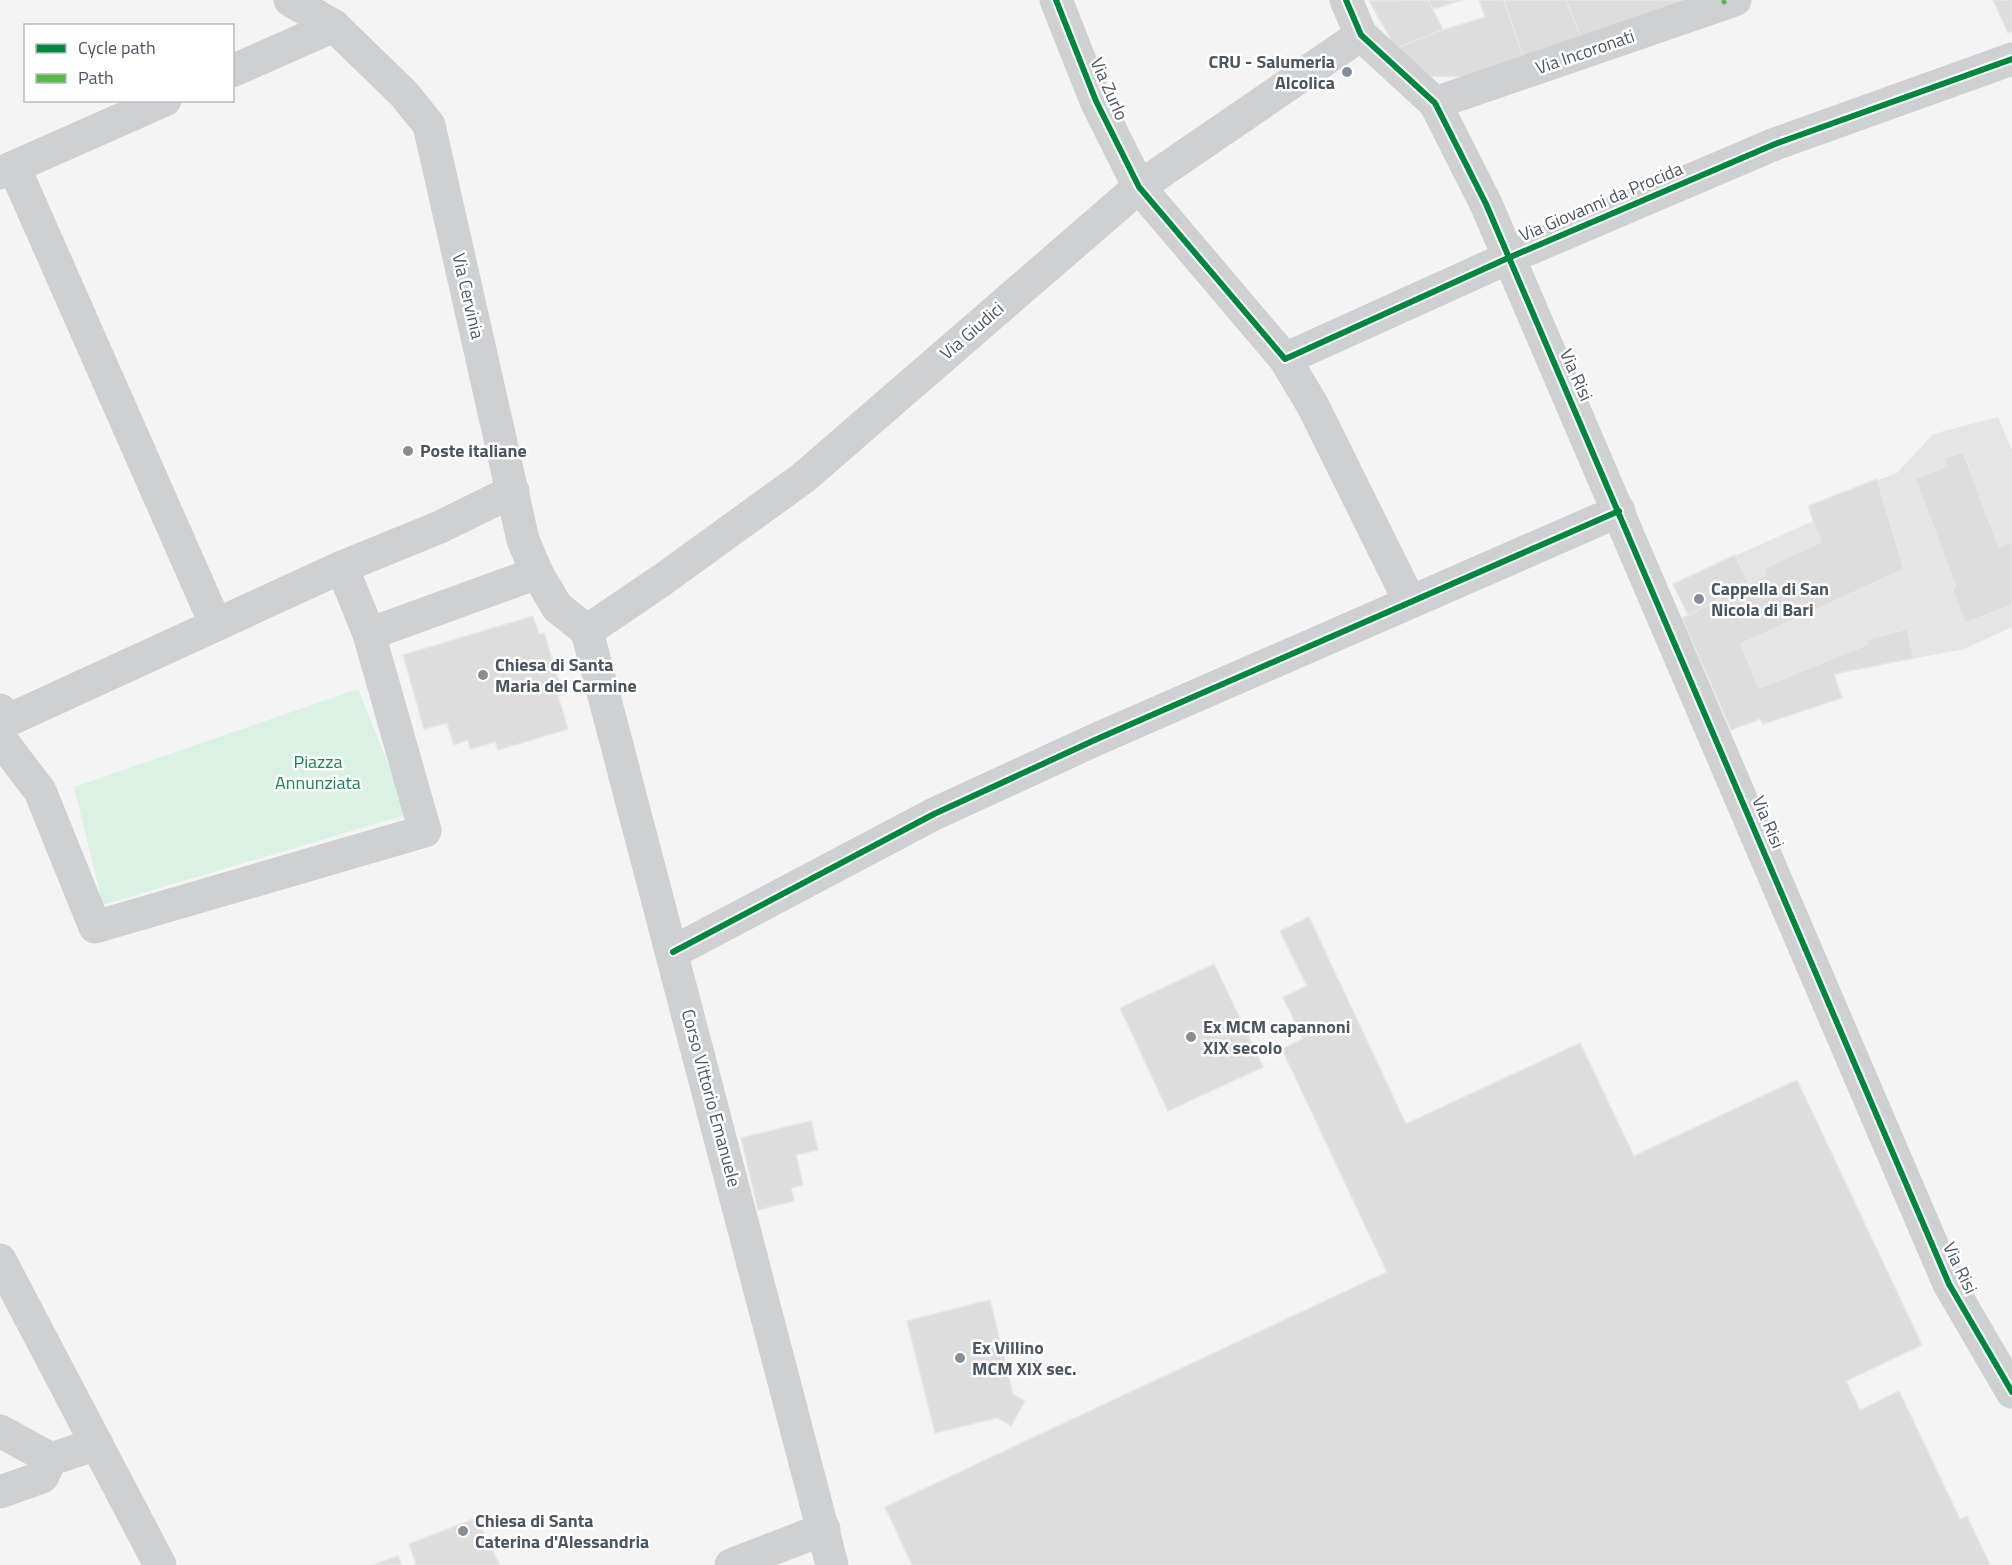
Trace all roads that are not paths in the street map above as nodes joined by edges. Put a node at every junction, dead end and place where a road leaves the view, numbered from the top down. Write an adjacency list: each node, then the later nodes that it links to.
1 (290, 0): 5 (street, Via Cervinia)
2 (1056, 0): 12 (street, Via Zurlo)
3 (1346, 0): 6 (street)
4 (1728, 1): 10 (street, Via Incoronati)
5 (334, 26): 8 (street); 15 (street, Via Cervinia)
6 (1361, 35): 10 (street); 12 (street, Via Giudici)
7 (2012, 59): 13 (street, Via Giovanni da Procida)
8 (234, 70)
9 (160, 102): 11 (street)
10 (1435, 103): 13 (street, Via Risi)
11 (7, 170): 20 (street)
12 (1139, 187): 14 (street); 21 (street, Via Giudici)
13 (1508, 258): 14 (street, Via Giovanni da Procida); 16 (street, Via Risi)
14 (1285, 359): 19 (street)
15 (513, 492): 17 (street); 18 (street, Via Cervinia)
16 (1619, 511): 19 (street); 26 (street, Via Risi)
17 (342, 567): 20 (street); 22 (street)
18 (537, 573): 21 (street, Via Cervinia); 22 (street)
19 (1410, 602): 24 (street)
20 (216, 625): 23 (street)
21 (586, 631): 24 (street, Corso Vittorio Emanuele)
22 (369, 634): 23 (street)
23 (4, 725)
24 (673, 952): 31 (street, Corso Vittorio Emanuele)
25 (2, 1267): 28 (street)
26 (2012, 1392)
27 (0, 1431): 29 (street)
28 (97, 1444): 29 (street); 32 (street)
29 (51, 1459): 30 (street)
30 (0, 1492)
31 (824, 1529): 33 (street); 34 (street, Corso Vittorio Emanuele)
32 (160, 1565)
33 (731, 1565)
34 (832, 1565)

